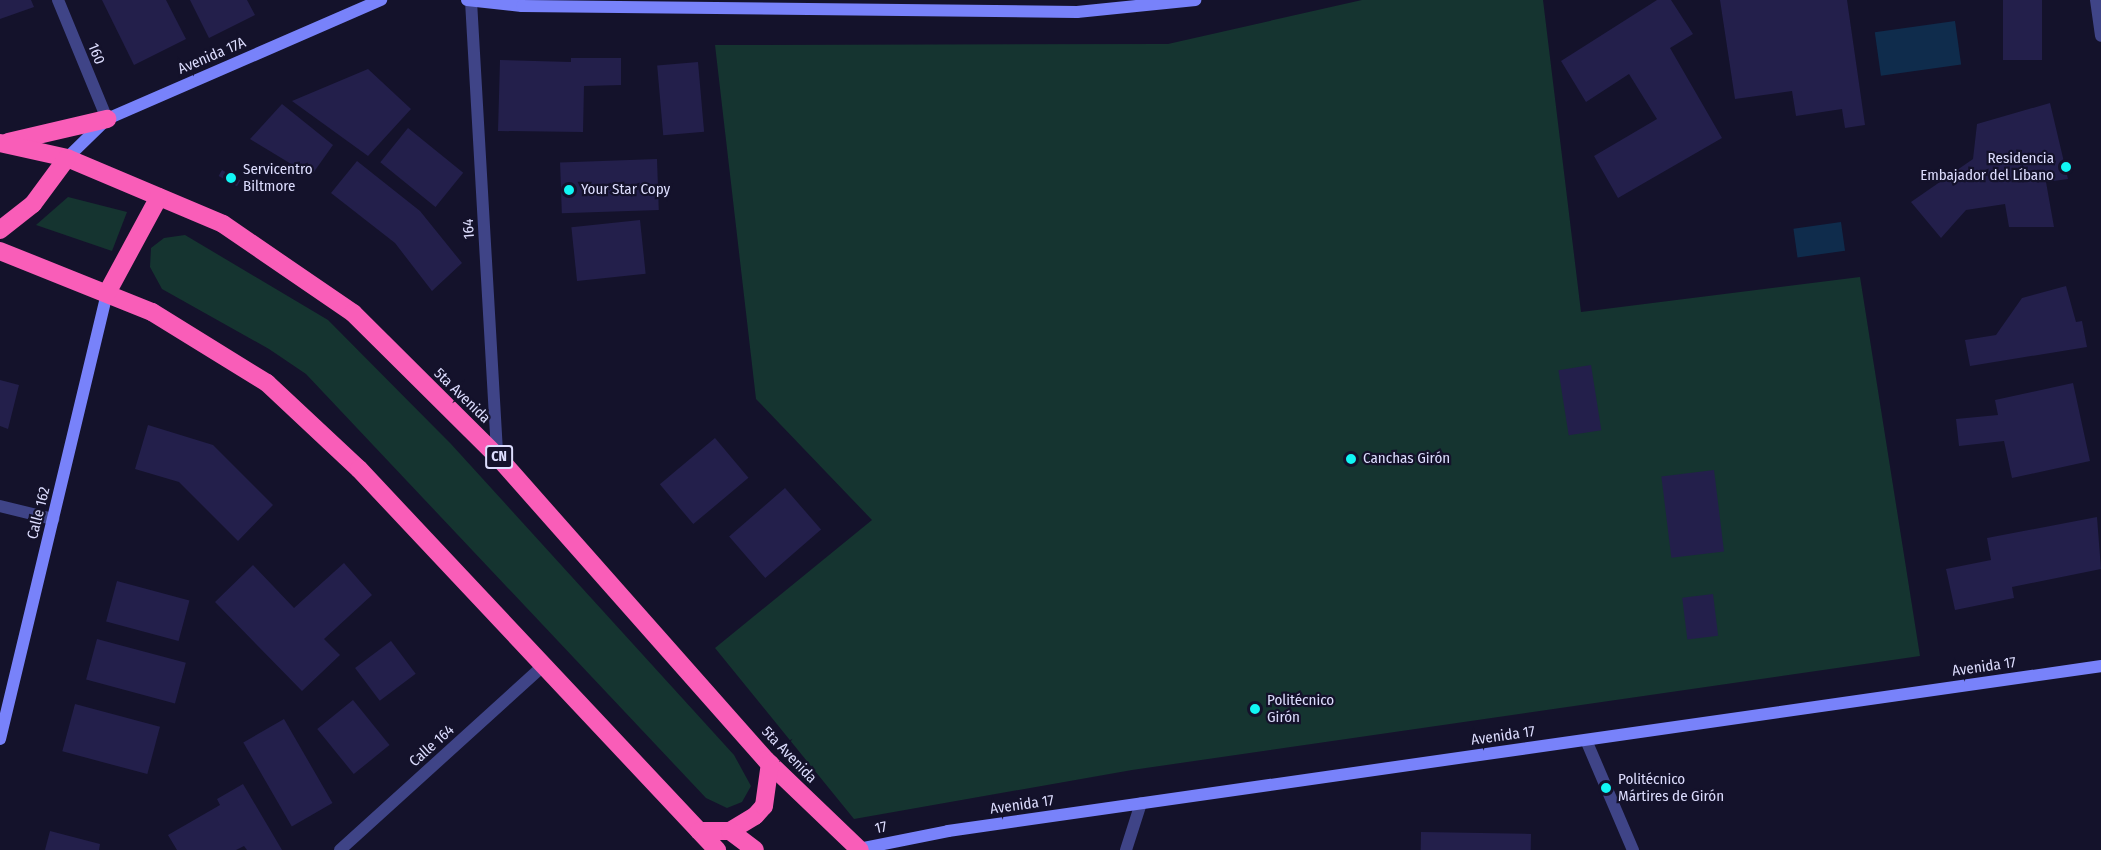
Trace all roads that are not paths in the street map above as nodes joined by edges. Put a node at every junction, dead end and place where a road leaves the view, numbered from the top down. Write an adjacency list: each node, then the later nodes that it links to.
1 (58, 0): 7 (street, 160)
2 (381, 0): 7 (street, Avenida 17A)
3 (470, 0): 4 (street); 14 (street, 164)
4 (1195, 0)
5 (2096, 0): 6 (street)
6 (2101, 36)
7 (107, 119): 8 (highway); 9 (street, Avenida 17A)
8 (2, 143): 9 (highway, 5ta Avenida / CN)
9 (67, 158): 10 (highway, 5ta Avenida / CN); 11 (highway)
10 (159, 197): 13 (highway); 14 (highway, 5ta Avenida / CN)
11 (0, 230)
12 (0, 250): 13 (highway)
13 (107, 293): 16 (street, Calle 162); 17 (highway)
14 (497, 456): 21 (highway, 5ta Avenida / CN)
15 (0, 506): 16 (street)
16 (53, 519): 19 (street, Calle 162)
17 (544, 665): 23 (highway); 26 (street, Calle 164)
18 (2101, 666): 20 (street, Avenida 17)
19 (0, 740)
20 (1586, 740): 22 (street, Avenida 17); 32 (street)
21 (770, 763): 24 (highway); 29 (highway, 5ta Avenida / CN)
22 (1141, 803): 25 (street, Avenida 17); 31 (street)
23 (699, 831): 24 (highway); 27 (highway)
24 (730, 831): 28 (highway)
25 (910, 837): 29 (street, 17); 30 (street)
26 (340, 850)
27 (717, 850)
28 (755, 850)
29 (858, 850)
30 (895, 850)
31 (1126, 850)
32 (1633, 850)

